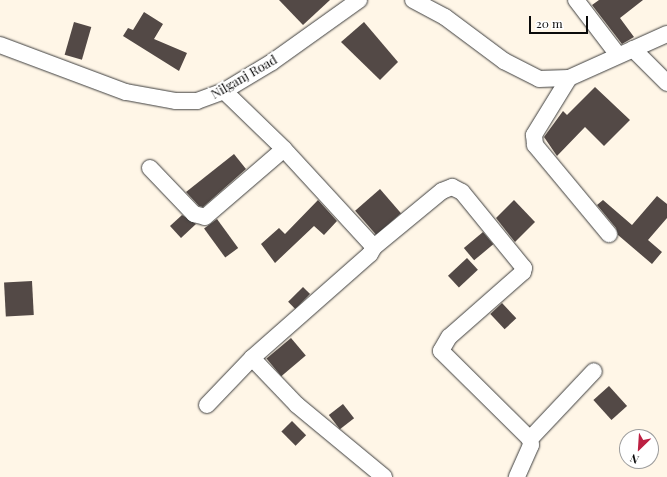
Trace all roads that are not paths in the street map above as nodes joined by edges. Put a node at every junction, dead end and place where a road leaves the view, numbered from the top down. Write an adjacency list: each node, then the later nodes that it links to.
1 (359, 0): 10 (street, Nilganj Road)
2 (412, 0): 8 (street)
3 (576, 0): 7 (street)
4 (667, 34): 6 (street)
5 (0, 45): 10 (street, Nilganj Road)
6 (633, 48): 7 (street); 9 (street)
7 (618, 55): 8 (street)
8 (569, 78): 13 (street)
9 (667, 83)
10 (224, 91): 11 (street)
11 (284, 149): 12 (street); 14 (street)
12 (150, 168)
13 (609, 234)
14 (374, 247): 15 (street); 18 (street)
15 (252, 358): 17 (street); 19 (street)
16 (594, 371): 18 (street)
17 (207, 404)
18 (530, 438): 20 (street)
19 (384, 477)
20 (517, 477)

